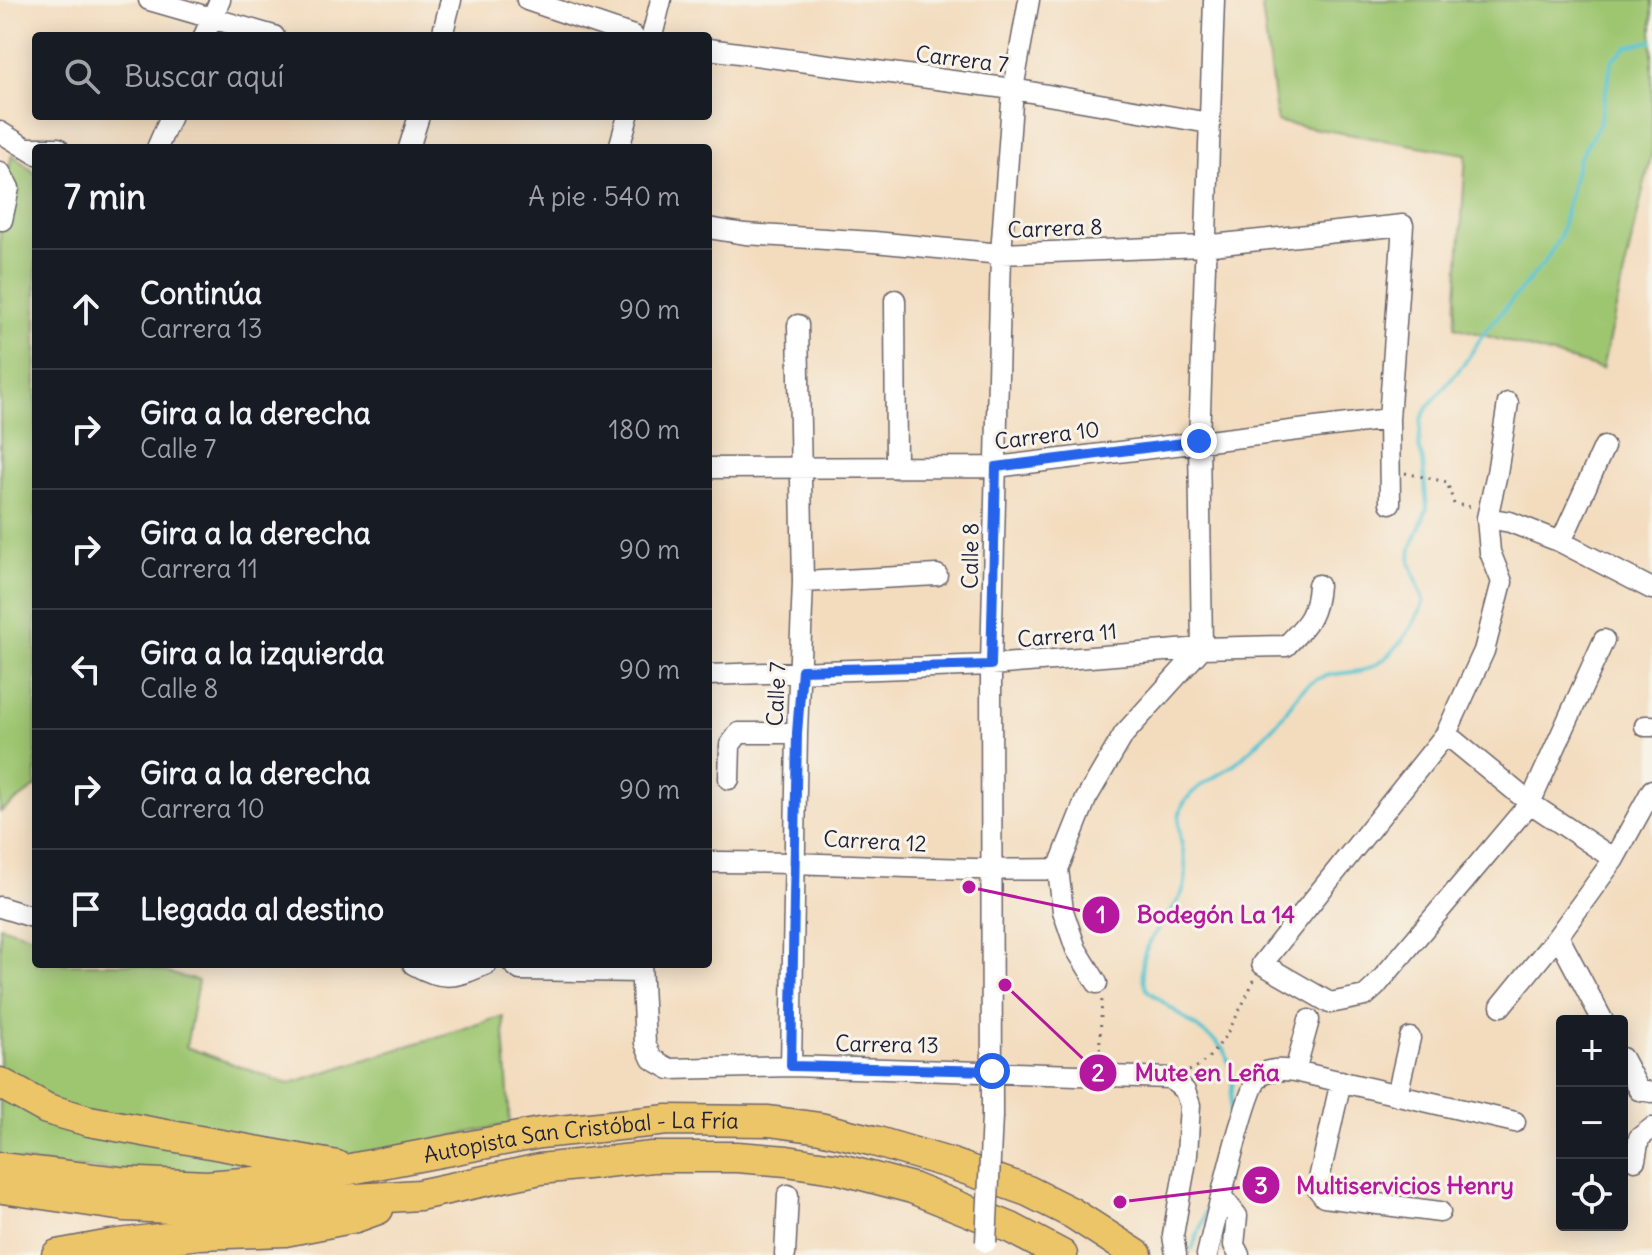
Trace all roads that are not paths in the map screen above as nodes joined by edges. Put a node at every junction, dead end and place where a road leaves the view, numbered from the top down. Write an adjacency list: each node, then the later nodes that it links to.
1 (149, 0): 7 (street)
2 (451, 0): 9 (street)
3 (527, 0): 10 (street)
4 (661, 0): 11 (street)
5 (1029, 0): 13 (street, Calle 8)
6 (1214, 0): 17 (street)
7 (212, 18): 8 (street)
8 (260, 32)
9 (443, 32)
10 (621, 32)
11 (653, 32)
12 (712, 50): 13 (street, Carrera 7)
13 (1013, 89): 17 (street, Carrera 7); 27 (street, Calle 8)
14 (169, 120): 19 (street)
15 (418, 120): 20 (street)
16 (627, 120): 21 (street)
17 (1209, 123): 26 (street)
18 (0, 132): 22 (street)
19 (159, 144)
20 (413, 144)
21 (620, 144)
22 (31, 151)
23 (0, 172): 24 (street)
24 (2, 220)
25 (712, 229): 27 (street, Carrera 8)
26 (1203, 246): 27 (street, Carrera 8); 31 (street, Carrera 8); 32 (street)
27 (1001, 254): 34 (street, Calle 8)
28 (895, 300): 37 (street)
29 (798, 325): 36 (street, Calle 7)
30 (1508, 403): 39 (street)
31 (1389, 419): 32 (street, Carrera 10); 38 (street)
32 (1199, 441): 34 (street, Carrera 10); 46 (street)
33 (1604, 447): 40 (street)
34 (996, 467): 37 (street, Carrera 10); 47 (street, Calle 8)
35 (712, 468): 36 (street, Carrera 10)
36 (800, 468): 37 (street, Carrera 10); 42 (street, Calle 7)
37 (896, 468)
38 (1390, 503)
39 (1488, 514): 40 (street); 51 (street)
40 (1561, 542): 44 (street)
41 (937, 575): 42 (street)
42 (803, 582): 48 (street, Calle 7)
43 (1318, 585): 46 (street, Carrera 11)
44 (1652, 589)
45 (1604, 640): 54 (street)
46 (1202, 648): 47 (street, Carrera 11); 58 (street)
47 (991, 665): 48 (street, Carrera 11); 59 (street, Calle 8)
48 (802, 670): 49 (street, Carrera 11); 50 (street, Calle 7)
49 (712, 675)
50 (797, 733): 52 (street); 57 (street, Calle 7)
51 (1446, 734): 54 (street); 54 (street)
52 (729, 779)
53 (1652, 790): 55 (street)
54 (1530, 803): 55 (street)
55 (1614, 859): 62 (street)
56 (712, 862): 57 (street, Carrera 12)
57 (795, 862): 59 (street, Carrera 12); 72 (street, Calle 7)
58 (1058, 869): 59 (street, Carrera 12); 67 (street)
59 (992, 871): 74 (street, Calle 8)
60 (0, 907): 61 (street)
61 (32, 917)
62 (1558, 936): 68 (street); 69 (street)
63 (421, 968): 64 (street)
64 (477, 968)
65 (518, 968): 66 (street)
66 (640, 968): 72 (street, Carrera 13)
67 (1097, 983)
68 (1501, 1006)
69 (1600, 1015)
70 (1309, 1020): 75 (street)
71 (1410, 1038): 79 (street)
72 (791, 1066): 74 (street, Carrera 13)
73 (1628, 1069): 78 (street)
74 (992, 1071): 90 (street, Calle 8, bridge); 96 (street, Carrera 13)
75 (1295, 1071): 76 (street); 88 (street)
76 (1341, 1081): 79 (street); 89 (street)
77 (0, 1083): 84 (highway)
78 (1652, 1092)
79 (1397, 1095): 80 (street)
80 (1515, 1122)
81 (1652, 1128): 82 (street)
82 (1635, 1160)
83 (0, 1168): 84 (highway, Autopista San Cristóbal - La Fría)
84 (351, 1168): 95 (highway, Autopista San Cristóbal - La Fría)
85 (0, 1188): 86 (highway, Autopista San Cristóbal - La Fría)
86 (419, 1195): 91 (highway); 94 (highway, Autopista San Cristóbal - La Fría)
87 (788, 1195): 93 (street)
88 (1222, 1197): 97 (street); 98 (street)
89 (1440, 1212)
90 (986, 1248)
91 (110, 1250): 92 (highway)
92 (57, 1255)
93 (785, 1255)
94 (1062, 1255)
95 (1137, 1255)
96 (1176, 1255)
97 (1207, 1255)
98 (1239, 1255)

